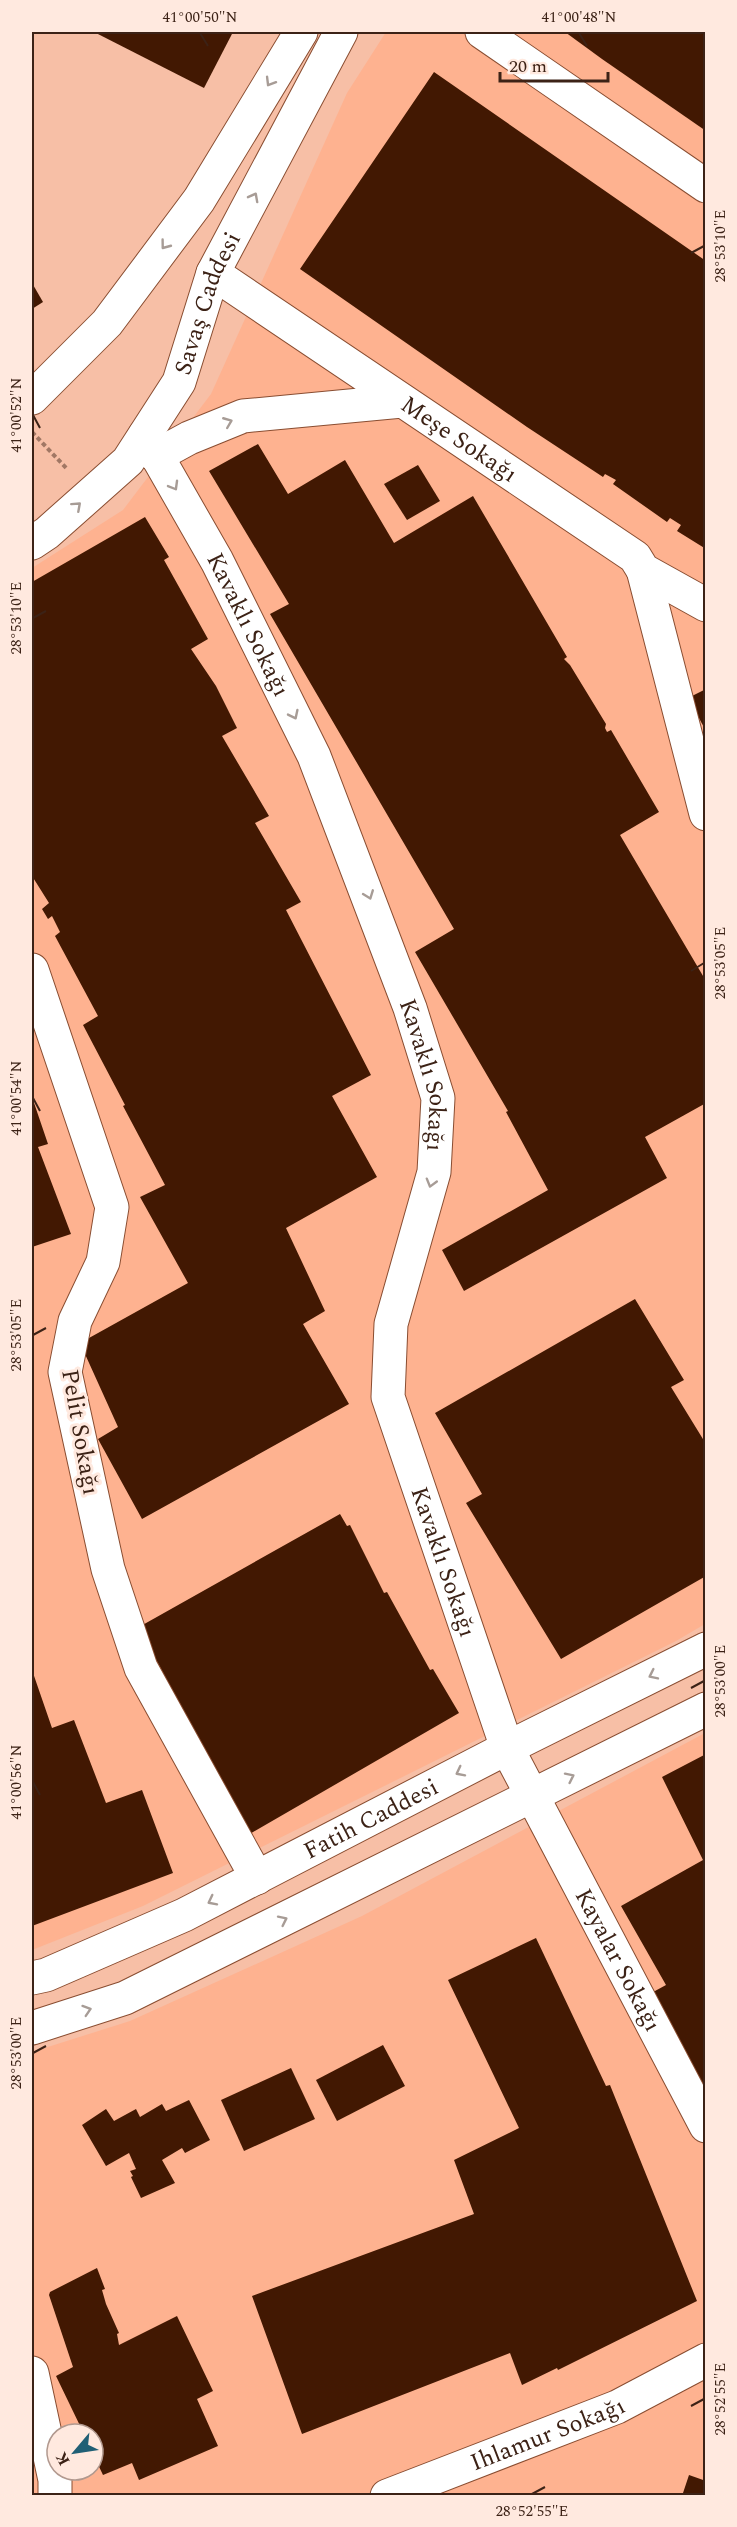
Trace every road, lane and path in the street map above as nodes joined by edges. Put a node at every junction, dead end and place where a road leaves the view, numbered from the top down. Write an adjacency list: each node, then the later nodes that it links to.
1 (301, 32): 6 (street, Savaş Caddesi, one-way to 6)
2 (341, 32): 5 (street, Savaş Caddesi, one-way to 2)
3 (482, 32): 4 (street)
4 (705, 186)
5 (213, 273): 7 (street, Meşe Sokağı); 9 (street, Savaş Caddesi)
6 (32, 398)
7 (402, 402): 9 (street, one-way to 7); 12 (street, Meşe Sokağı)
8 (32, 431): 10 (path)
9 (151, 446): 10 (street, Savaş Caddesi); 18 (street, Kavaklı Sokağı, one-way to 18)
10 (91, 494): 11 (street, Savaş Caddesi, one-way to 10)
11 (32, 543)
12 (643, 570): 13 (street, Meşe Sokağı); 14 (street)
13 (705, 605)
14 (705, 814)
15 (32, 970): 20 (street, Pelit Sokağı)
16 (705, 1649): 18 (street, Fatih Caddesi, one-way to 18)
17 (705, 1709): 19 (street, Fatih Caddesi, one-way to 17)
18 (507, 1748): 19 (street, Kavaklı Sokağı); 20 (street, Fatih Caddesi, one-way to 20)
19 (531, 1796): 22 (street, Fatih Caddesi, one-way to 19); 23 (street, Kayalar Sokağı)
20 (257, 1878): 21 (street, Fatih Caddesi, one-way to 21)
21 (32, 1978)
22 (32, 2028)
23 (705, 2126)
24 (705, 2360): 27 (street, Ihlamur Sokağı)
25 (32, 2373): 26 (street)
26 (55, 2496)
27 (387, 2496)

